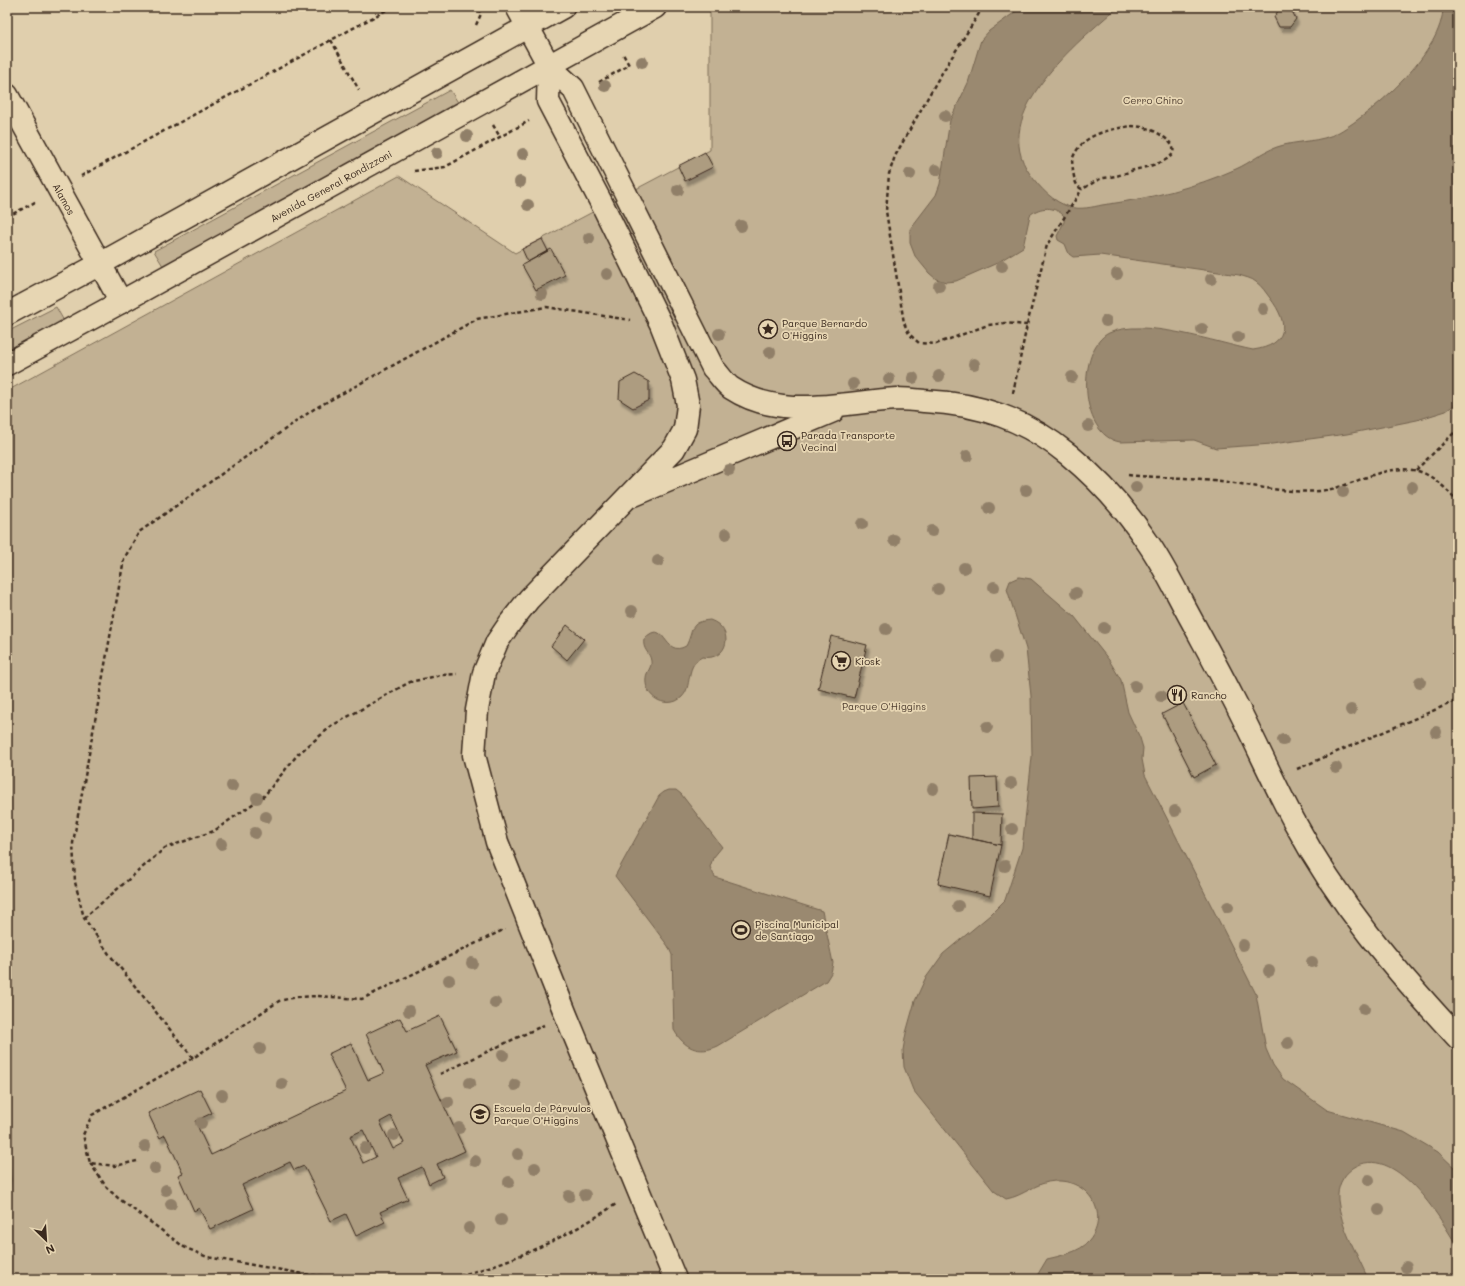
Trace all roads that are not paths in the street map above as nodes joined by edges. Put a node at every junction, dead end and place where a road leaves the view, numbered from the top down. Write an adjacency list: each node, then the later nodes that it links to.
1 (517, 7): 4 (main road)
2 (563, 7): 4 (main road)
3 (655, 7): 5 (main road, Avenida General Rondizzoni)
4 (528, 27): 5 (main road); 7 (main road)
5 (549, 66): 8 (main road, Avenida General Rondizzoni); 11 (main road); 12 (main road)
6 (7, 95): 7 (main road, Alamos)
7 (100, 264): 8 (main road, Alamos); 9 (main road)
8 (121, 302): 10 (main road, Avenida General Rondizzoni)
9 (7, 314)
10 (7, 364)
11 (847, 405): 12 (main road); 13 (main road)
12 (625, 499): 14 (main road)
13 (1458, 1038)
14 (675, 1279)

